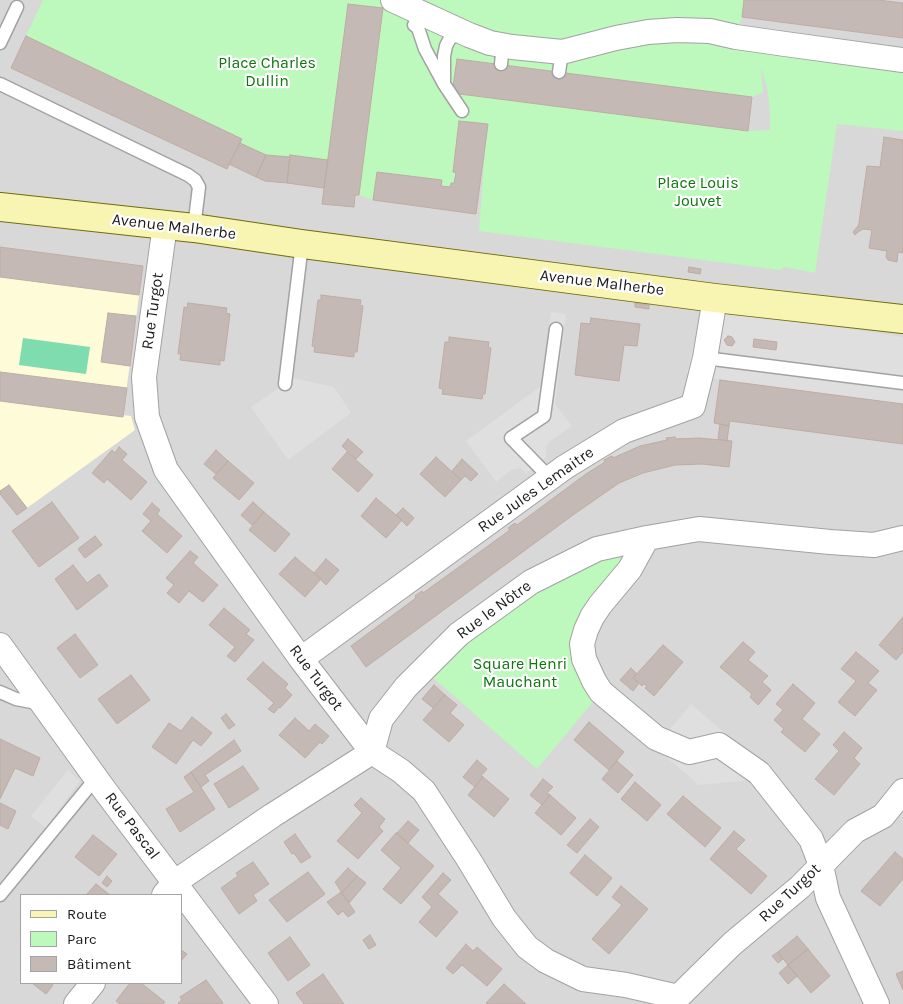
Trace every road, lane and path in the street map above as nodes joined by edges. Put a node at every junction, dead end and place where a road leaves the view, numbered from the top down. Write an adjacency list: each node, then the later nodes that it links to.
1 (393, 0): 4 (street)
2 (17, 7): 5 (lane)
3 (414, 25): 8 (lane)
4 (459, 30): 6 (street); 8 (lane)
5 (0, 44)
6 (903, 60)
7 (0, 84): 14 (lane)
8 (444, 84): 9 (lane)
9 (462, 111)
10 (0, 196): 12 (street, Avenue Malherbe)
11 (0, 207): 12 (street, Avenue Malherbe)
12 (47, 211): 13 (street, Avenue Malherbe)
13 (166, 225): 14 (street, Avenue Malherbe); 26 (street, Rue Turgot)
14 (194, 228): 15 (street, Avenue Malherbe)
15 (302, 244): 16 (street, Avenue Malherbe); 21 (lane)
16 (715, 298): 17 (street, Avenue Malherbe); 19 (street, Rue Jules Lemaitre)
17 (903, 319)
18 (556, 329): 22 (lane)
19 (704, 358): 20 (lane); 22 (street, Rue Jules Lemaitre)
20 (903, 383)
21 (285, 384)
22 (550, 478): 26 (street, Rue Jules Lemaitre)
23 (647, 538): 24 (street, Rue le Nôtre); 29 (street, Rue le Nôtre); 32 (street)
24 (903, 538)
25 (0, 645): 28 (street, Rue Pascal)
26 (301, 659): 29 (street, Rue Turgot)
27 (1, 694): 28 (lane)
28 (42, 704): 30 (street, Rue Pascal)
29 (372, 752): 33 (street); 37 (street, Rue Turgot)
30 (96, 778): 33 (street, Rue Pascal); 34 (lane)
31 (903, 791): 32 (street, Rue Turgot)
32 (821, 865): 37 (street, Rue Turgot); 40 (street)
33 (169, 889)
34 (0, 895)
35 (182, 904): 39 (street, Rue Pascal)
36 (92, 984): 38 (street)
37 (674, 1000)
38 (76, 1004)
39 (266, 1004)
40 (877, 1004)

